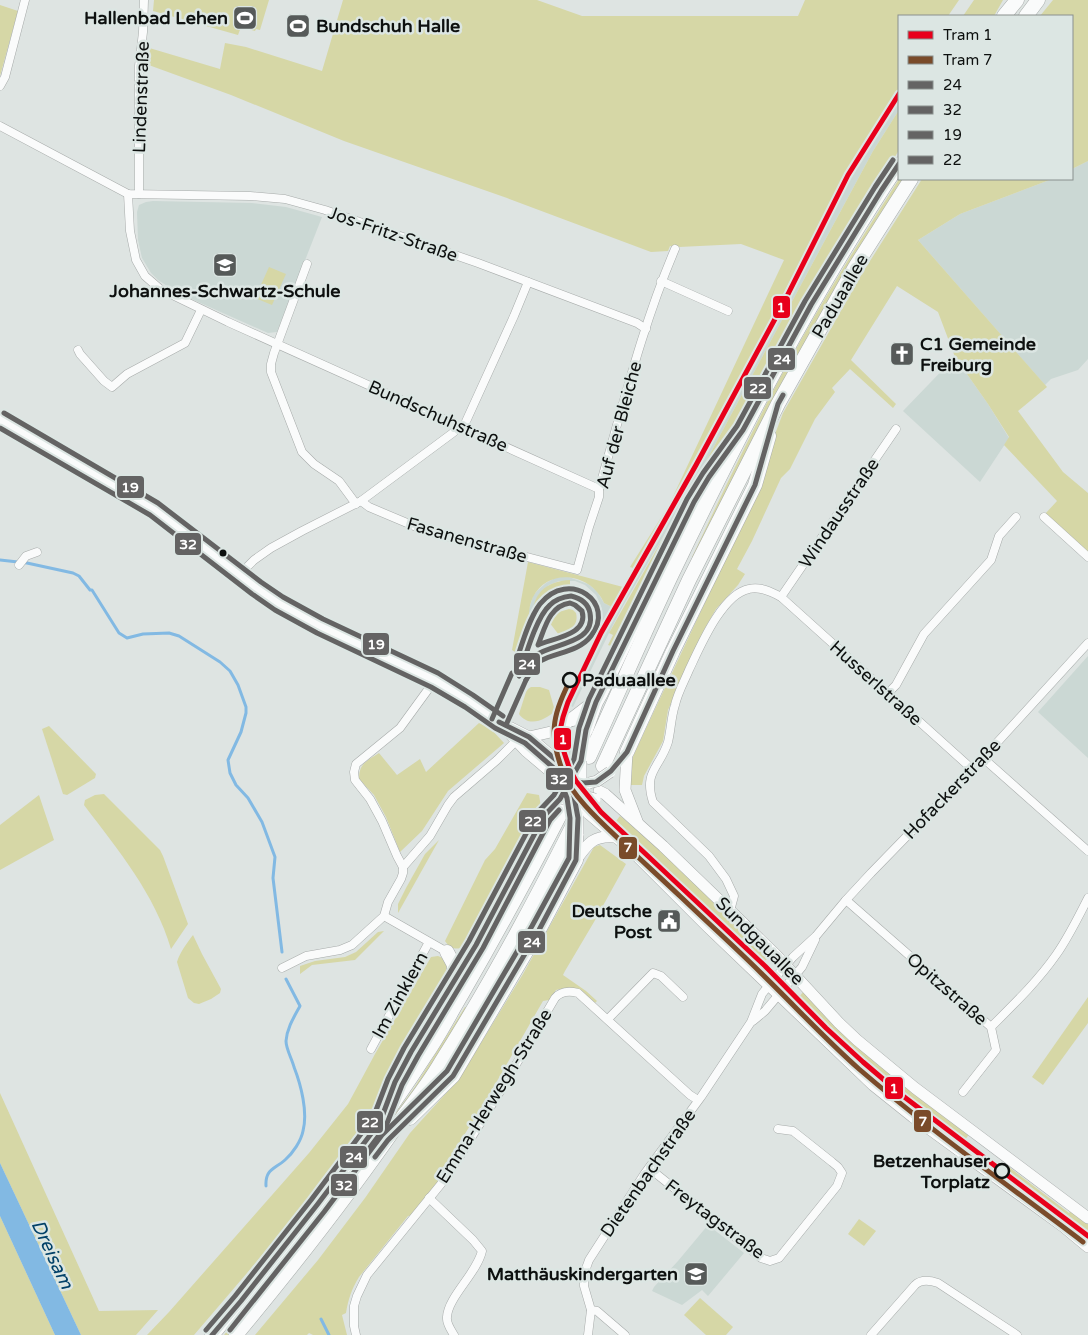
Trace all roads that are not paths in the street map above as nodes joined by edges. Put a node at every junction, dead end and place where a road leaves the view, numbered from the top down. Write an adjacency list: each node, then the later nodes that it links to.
1 (25, 0): 7 (street)
2 (144, 0): 12 (street, Lindenstraße)
3 (1017, 0): 5 (highway)
4 (1038, 0): 6 (highway)
5 (1005, 15)
6 (1027, 15)
7 (0, 86)
8 (0, 126): 11 (street)
9 (898, 166): 26 (highway, Paduaallee)
10 (910, 180): 22 (highway, Paduaallee)
11 (128, 194): 12 (street, Jos-Fritz-Straße); 17 (street, Bundschuhstraße)
12 (139, 194): 16 (street, Jos-Fritz-Straße)
13 (675, 249): 15 (street, Auf der Bleiche)
14 (306, 264): 20 (street)
15 (661, 281): 18 (street); 19 (street, Auf der Bleiche)
16 (528, 282): 19 (street, Jos-Fritz-Straße); 24 (street)
17 (202, 310): 20 (street, Bundschuhstraße); 21 (street)
18 (728, 311)
19 (646, 329): 27 (street, Auf der Bleiche)
20 (277, 344): 24 (street, Bundschuhstraße); 28 (street, Fasanenstraße)
21 (78, 350)
22 (778, 404): 44 (highway); 47 (highway, Paduaallee)
23 (0, 419): 35 (street, Sundgauallee)
24 (460, 427): 27 (street, Bundschuhstraße); 28 (street)
25 (896, 429): 36 (street, Windausstraße)
26 (744, 430): 40 (highway); 45 (highway, Paduaallee)
27 (598, 489): 34 (street, Auf der Bleiche)
28 (358, 502): 34 (street, Fasanenstraße); 35 (street)
29 (1016, 517): 39 (street)
30 (1044, 517): 32 (street)
31 (38, 552): 33 (street)
32 (1088, 557)
33 (19, 565)
34 (577, 570)
35 (240, 574): 38 (street, Sundgauallee)
36 (781, 597): 39 (street, Husserlstraße); 60 (street)
37 (1088, 643): 46 (street, Hofackerstraße)
38 (435, 680): 43 (street, Sundgauallee); 57 (street)
39 (888, 693): 48 (street, Husserlstraße)
40 (596, 702): 41 (highway); 42 (highway)
41 (574, 719): 43 (street)
42 (586, 730): 45 (street)
43 (521, 737): 49 (street, Sundgauallee); 57 (street)
44 (627, 752): 47 (street); 52 (street)
45 (585, 754): 49 (street, bridge)
46 (983, 758): 48 (street, Hofackerstraße); 55 (street)
47 (606, 769): 49 (street, bridge)
48 (972, 769): 59 (street, Hofackerstraße)
49 (574, 784): 50 (street, bridge); 52 (street, Sundgauallee); 53 (street, bridge); 54 (street, Sundgauallee, bridge)
50 (559, 804): 51 (street); 79 (highway)
51 (544, 816): 64 (highway)
52 (639, 825): 60 (street, Sundgauallee)
53 (575, 831): 56 (street); 81 (highway)
54 (616, 837): 56 (street); 70 (street, Sundgauallee)
55 (1088, 851)
56 (576, 860): 81 (highway)
57 (403, 867): 61 (street)
58 (1088, 898): 75 (street)
59 (846, 900): 62 (street, Hofackerstraße); 75 (street, Opitzstraße)
60 (730, 911): 67 (street, Sundgauallee)
61 (384, 916): 63 (street); 66 (street)
62 (816, 936): 67 (street, Hofackerstraße); 68 (street, Hofackerstraße)
63 (429, 942): 65 (street); 76 (street, Im Zinklern)
64 (476, 945): 65 (highway); 69 (highway)
65 (447, 952): 69 (highway)
66 (282, 968)
67 (783, 969): 68 (street, Sundgauallee); 70 (street, Dietenbachstraße)
68 (792, 979): 71 (street, Dietenbachstraße); 84 (street, Sundgauallee)
69 (453, 984): 79 (highway)
70 (769, 985): 71 (street, Sundgauallee); 74 (street, Dietenbachstraße)
71 (779, 994): 74 (street, Dietenbachstraße); 85 (street, Sundgauallee)
72 (683, 997): 73 (street)
73 (608, 1019): 78 (street); 83 (street, Emma-Herwegh-Straße)
74 (751, 1022): 78 (street, Dietenbachstraße)
75 (991, 1027): 77 (street, Opitzstraße)
76 (371, 1049)
77 (962, 1092)
78 (698, 1100): 82 (street, Dietenbachstraße)
79 (380, 1122): 87 (highway)
80 (778, 1129): 82 (street, Freytagstraße)
81 (388, 1140): 88 (highway)
82 (649, 1168): 86 (street, Dietenbachstraße)
83 (429, 1198): 89 (street, Emma-Herwegh-Straße); 90 (street)
84 (1088, 1218)
85 (1088, 1247)
86 (590, 1310): 91 (street, Dietenbachstraße); 92 (street)
87 (212, 1335)
88 (236, 1335)
89 (356, 1335)
90 (454, 1335)
91 (588, 1335)
92 (625, 1335)
93 (871, 1335): 94 (street)
94 (1017, 1335)

